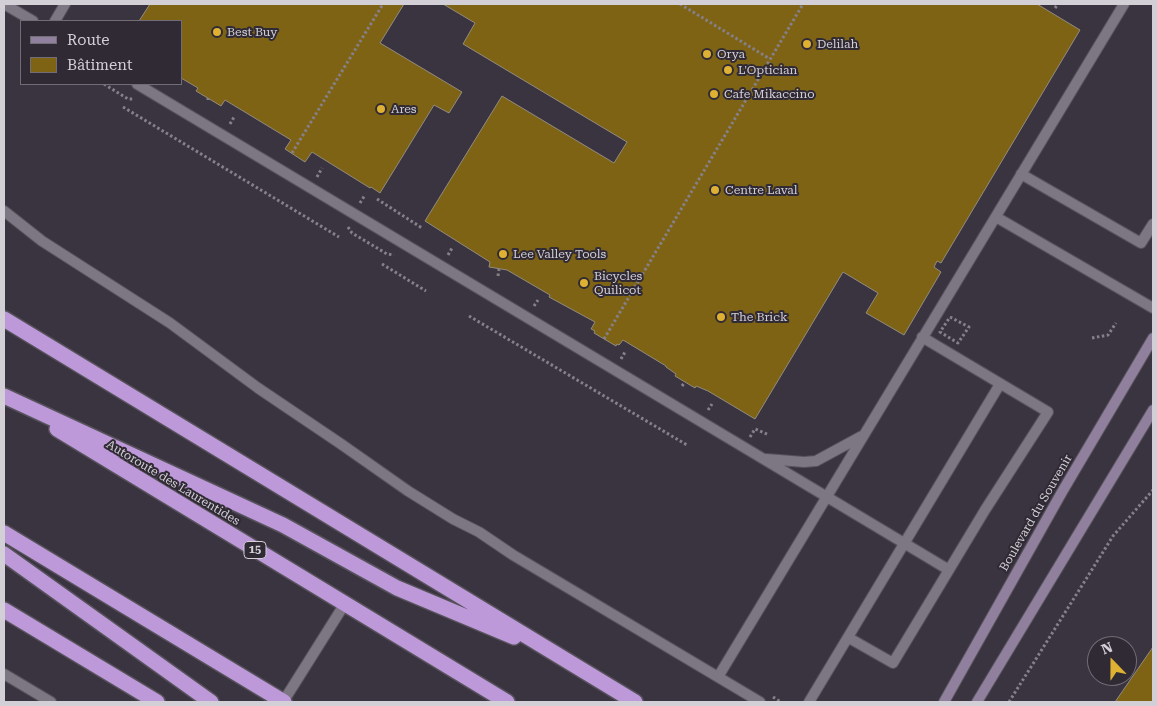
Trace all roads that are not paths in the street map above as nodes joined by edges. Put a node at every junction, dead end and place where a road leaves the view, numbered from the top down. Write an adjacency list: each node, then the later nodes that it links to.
1 (4, 4): 4 (lane)
2 (65, 4): 5 (lane)
3 (1124, 4): 7 (lane)
4 (31, 20)
5 (56, 20)
6 (139, 85): 21 (lane)
7 (1021, 174): 9 (lane); 10 (lane)
8 (4, 211): 32 (lane)
9 (996, 217): 11 (lane); 15 (lane)
10 (1153, 224)
11 (1153, 308)
12 (4, 310): 14 (highway)
13 (4, 319): 14 (highway)
14 (28, 334): 30 (highway)
15 (922, 337): 17 (lane); 20 (lane)
16 (1153, 338): 41 (street, Boulevard du Souvenir)
17 (1000, 384): 24 (lane); 26 (lane)
18 (4, 396): 27 (highway, Autoroute des Laurentides / 15); 30 (highway)
19 (1153, 410): 42 (street)
20 (863, 435): 21 (lane); 22 (lane)
21 (762, 459): 22 (lane)
22 (826, 497): 24 (lane); 32 (lane)
23 (4, 533): 36 (highway)
24 (905, 544): 26 (lane); 29 (lane)
25 (4, 554): 35 (highway)
26 (949, 570): 29 (lane)
27 (344, 604): 36 (lane); 37 (highway, Autoroute des Laurentides / 15)
28 (4, 610): 34 (highway)
29 (849, 638): 40 (lane)
30 (556, 655): 38 (highway)
31 (4, 674): 33 (lane)
32 (718, 677): 39 (lane)
33 (51, 702)
34 (157, 702)
35 (210, 702)
36 (283, 702)
37 (507, 702)
38 (635, 702)
39 (760, 702)
40 (810, 702)
41 (944, 702)
42 (977, 702)

